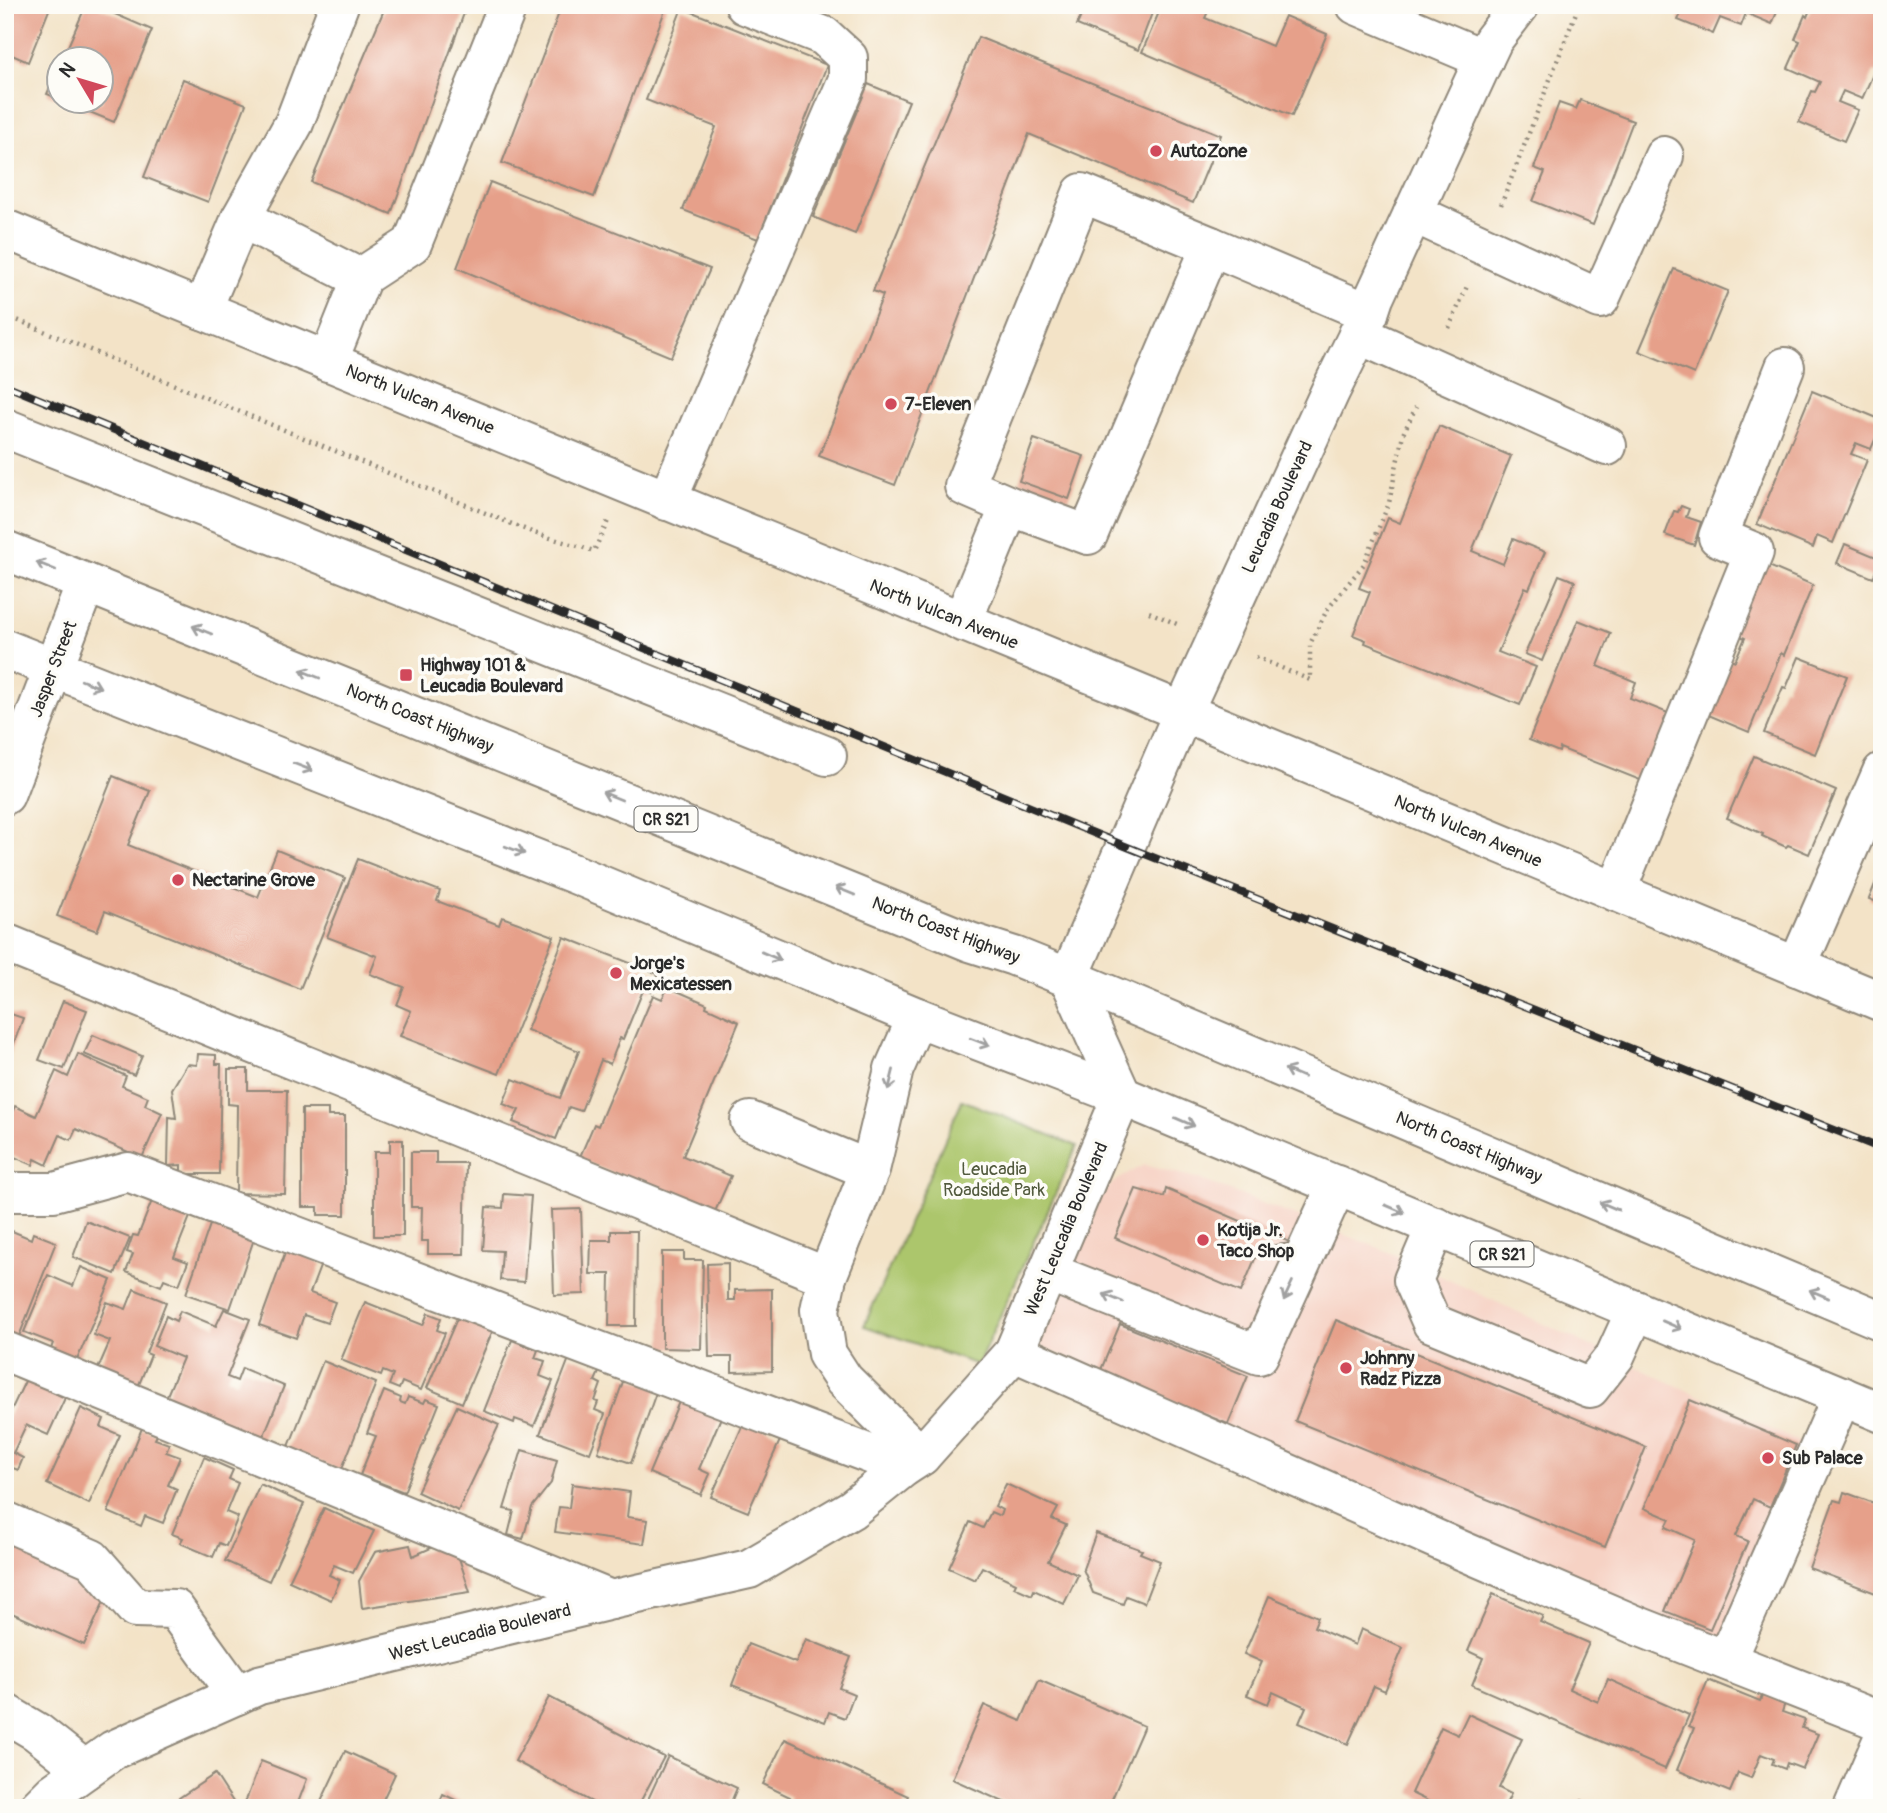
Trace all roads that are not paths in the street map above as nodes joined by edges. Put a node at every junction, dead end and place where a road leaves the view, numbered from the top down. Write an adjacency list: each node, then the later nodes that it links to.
1 (338, 5): 9 (main road)
2 (508, 5): 12 (main road)
3 (745, 5): 19 (main road)
4 (1356, 5): 6 (main road)
5 (1520, 5): 6 (main road, Leucadia Boulevard)
6 (1487, 35): 8 (main road, Leucadia Boulevard)
7 (1664, 156): 8 (main road)
8 (1413, 214): 14 (main road, Leucadia Boulevard)
9 (241, 218): 12 (main road); 13 (main road)
10 (5, 229): 13 (main road, North Vulcan Avenue)
11 (1211, 246): 14 (main road); 20 (main road); 20 (main road)
12 (362, 277): 15 (main road)
13 (202, 310): 15 (main road, North Vulcan Avenue)
14 (1364, 324): 18 (main road); 26 (main road, Leucadia Boulevard)
15 (328, 362): 19 (main road, North Vulcan Avenue)
16 (1785, 368): 30 (main road)
17 (5, 428): 27 (main road)
18 (1607, 446)
19 (667, 501): 23 (main road, North Vulcan Avenue)
20 (1010, 506): 23 (main road)
21 (5, 550): 22 (main road, North Coast Highway / CR S21, one-way to 21)
22 (86, 583): 25 (main road, Jasper Street); 33 (main road, North Coast Highway / CR S21, one-way to 22)
23 (962, 622): 26 (main road, North Vulcan Avenue)
24 (5, 649): 25 (main road, CR S21)
25 (53, 669): 29 (main road, Jasper Street); 35 (main road, CR S21, one-way to 35)
26 (1183, 712): 30 (main road, North Vulcan Avenue); 33 (main road, Leucadia Boulevard)
27 (827, 756)
28 (1882, 772): 32 (main road)
29 (5, 795)
30 (1616, 892): 32 (main road, North Vulcan Avenue)
31 (5, 943): 43 (main road)
32 (1797, 967): 34 (main road, North Vulcan Avenue)
33 (1069, 978): 36 (main road); 45 (main road, North Coast Highway / CR S21, one-way to 33)
34 (1882, 1002)
35 (917, 1017): 36 (main road, CR S21, one-way to 36); 38 (main road, one-way to 38)
36 (1122, 1096): 39 (main road, CR S21, one-way to 39); 42 (main road, West Leucadia Boulevard)
37 (750, 1121): 38 (main road)
38 (870, 1170): 43 (main road)
39 (1337, 1185): 41 (main road, CR S21, one-way to 41); 42 (main road, one-way to 42)
40 (5, 1192): 50 (main road)
41 (1436, 1226): 44 (main road, CR S21); 44 (main road)
42 (1048, 1272): 47 (main road, West Leucadia Boulevard)
43 (827, 1277): 50 (main road)
44 (1636, 1310): 48 (main road, CR S21, one-way to 48)
45 (1882, 1321)
46 (5, 1351): 52 (main road)
47 (1014, 1352): 50 (main road, West Leucadia Boulevard); 53 (main road)
48 (1842, 1396): 49 (main road, CR S21); 53 (main road)
49 (1882, 1413)
50 (913, 1462): 52 (main road, West Leucadia Boulevard)
51 (5, 1521): 54 (main road)
52 (611, 1600): 54 (main road, West Leucadia Boulevard)
53 (1726, 1660): 56 (main road)
54 (237, 1695): 58 (main road, West Leucadia Boulevard)
55 (5, 1713): 58 (main road)
56 (1882, 1722)
57 (1882, 1741): 60 (main road)
58 (85, 1770): 59 (main road, West Leucadia Boulevard)
59 (38, 1808)
60 (1853, 1808)

